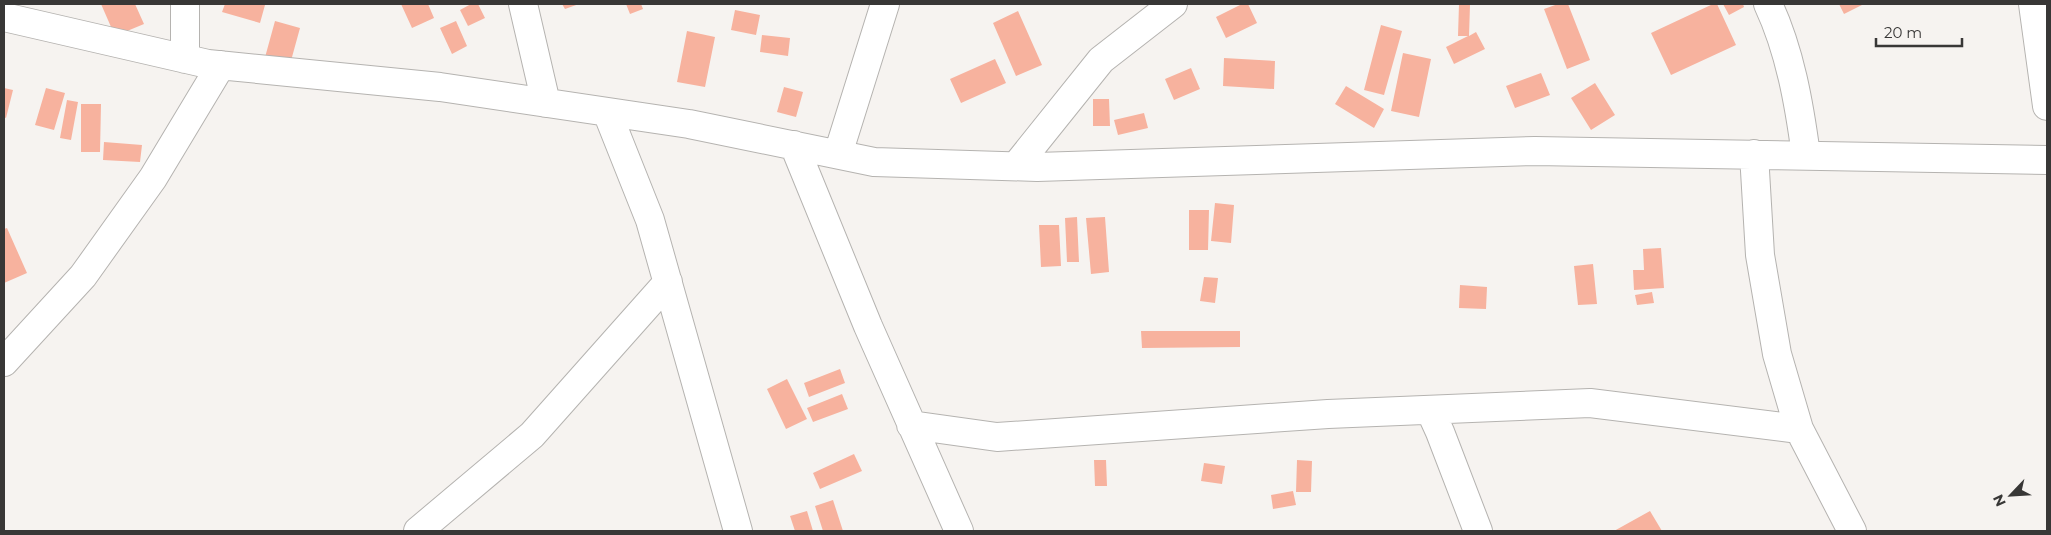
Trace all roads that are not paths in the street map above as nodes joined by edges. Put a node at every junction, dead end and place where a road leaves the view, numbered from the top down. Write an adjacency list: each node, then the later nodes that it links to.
1 (185, 4): 8 (street)
2 (523, 4): 10 (street)
3 (885, 4): 14 (street)
4 (1173, 4): 18 (street)
5 (1768, 4): 16 (street)
6 (2033, 4): 11 (street)
7 (4, 17): 8 (street)
8 (185, 59): 9 (street)
9 (221, 65): 10 (street); 20 (street)
10 (546, 103): 12 (street)
11 (2047, 106)
12 (607, 112): 13 (street); 19 (street)
13 (794, 145): 14 (street); 22 (street)
14 (838, 154): 18 (street)
15 (1754, 154): 16 (street); 18 (street); 23 (street)
16 (1806, 155): 17 (street)
17 (2047, 160)
18 (1016, 166)
19 (668, 282): 24 (street); 25 (street)
20 (4, 362)
21 (1430, 410): 22 (street); 23 (street); 27 (street)
22 (912, 425): 26 (street)
23 (1800, 429): 28 (street)
24 (418, 531)
25 (738, 531)
26 (959, 531)
27 (1478, 531)
28 (1852, 531)

